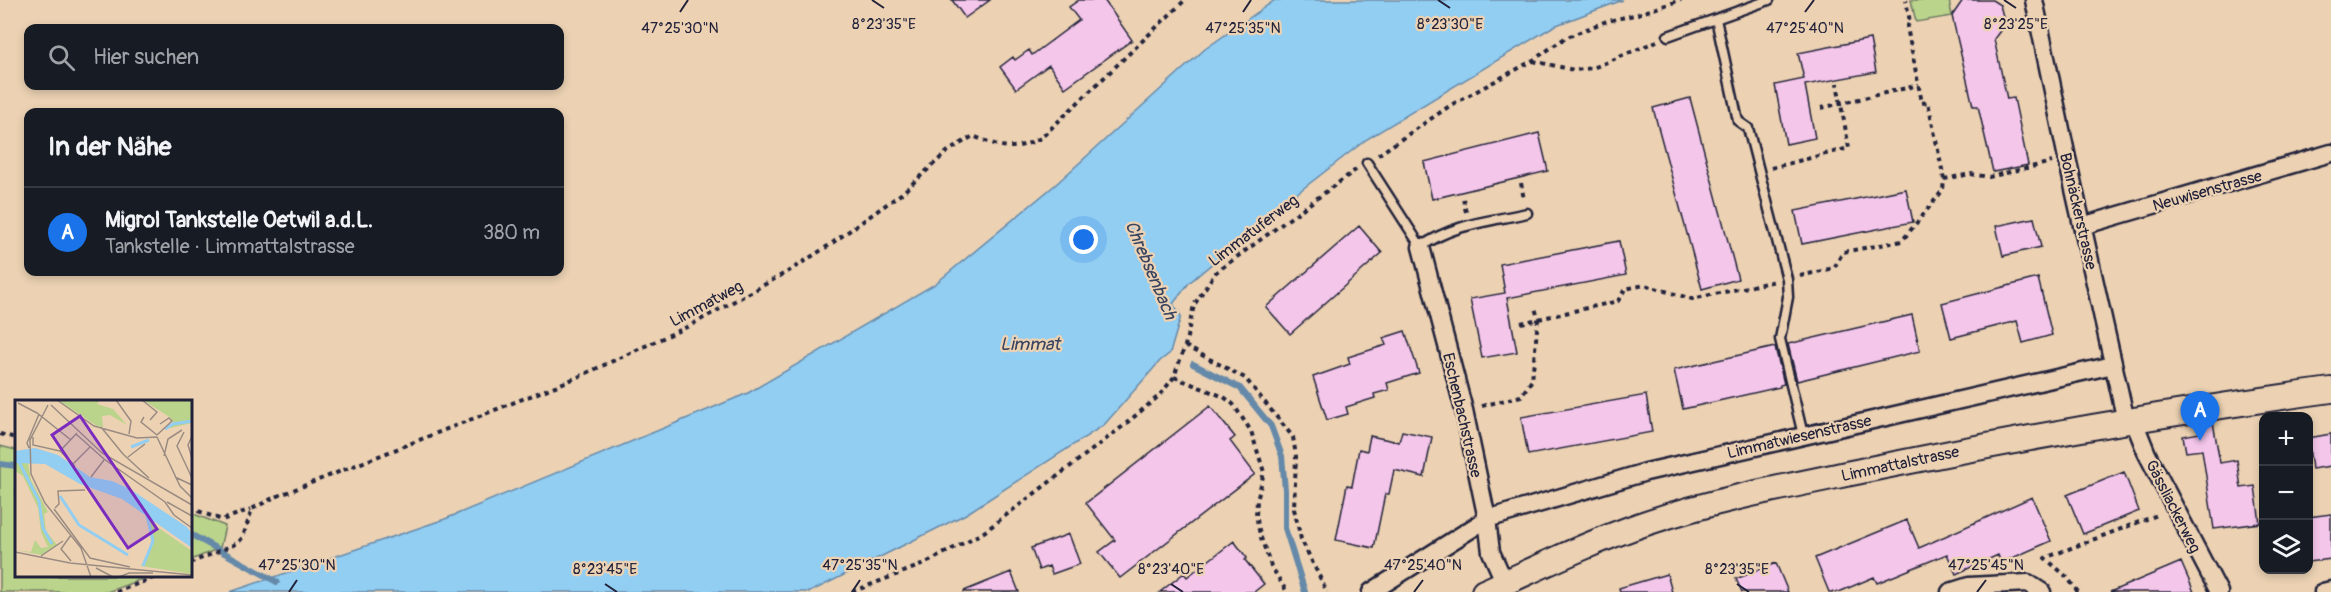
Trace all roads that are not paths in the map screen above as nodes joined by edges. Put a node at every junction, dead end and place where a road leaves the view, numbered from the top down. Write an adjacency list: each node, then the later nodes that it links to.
1 (1769, 0): 3 (lane)
2 (2034, 0): 8 (street, Bohnäckerstrasse)
3 (1716, 19): 4 (lane); 13 (lane)
4 (1668, 36)
5 (2331, 153): 8 (street, Neuwisenstrasse)
6 (1367, 163): 9 (lane)
7 (1527, 213): 9 (lane)
8 (2082, 226): 10 (street, Bohnäckerstrasse)
9 (1421, 247): 14 (street, Eschenbachstrasse)
10 (2113, 365): 12 (street, Bohnäckerstrasse); 13 (street, Limmatwiesenstrasse)
11 (2331, 390): 12 (main road, Limmattalstrasse)
12 (2130, 420): 15 (main road, Limmattalstrasse); 20 (street, Gässliackerweg)
13 (1803, 435): 14 (street, Limmatwiesenstrasse)
14 (1487, 519): 15 (street, Eschenbachstrasse); 17 (street, Limmatwiesenstrasse)
15 (1494, 587)
16 (2331, 590): 21 (street)
17 (1371, 592)
18 (1950, 592): 19 (street)
19 (2042, 592)
20 (2219, 592)
21 (2323, 592)

